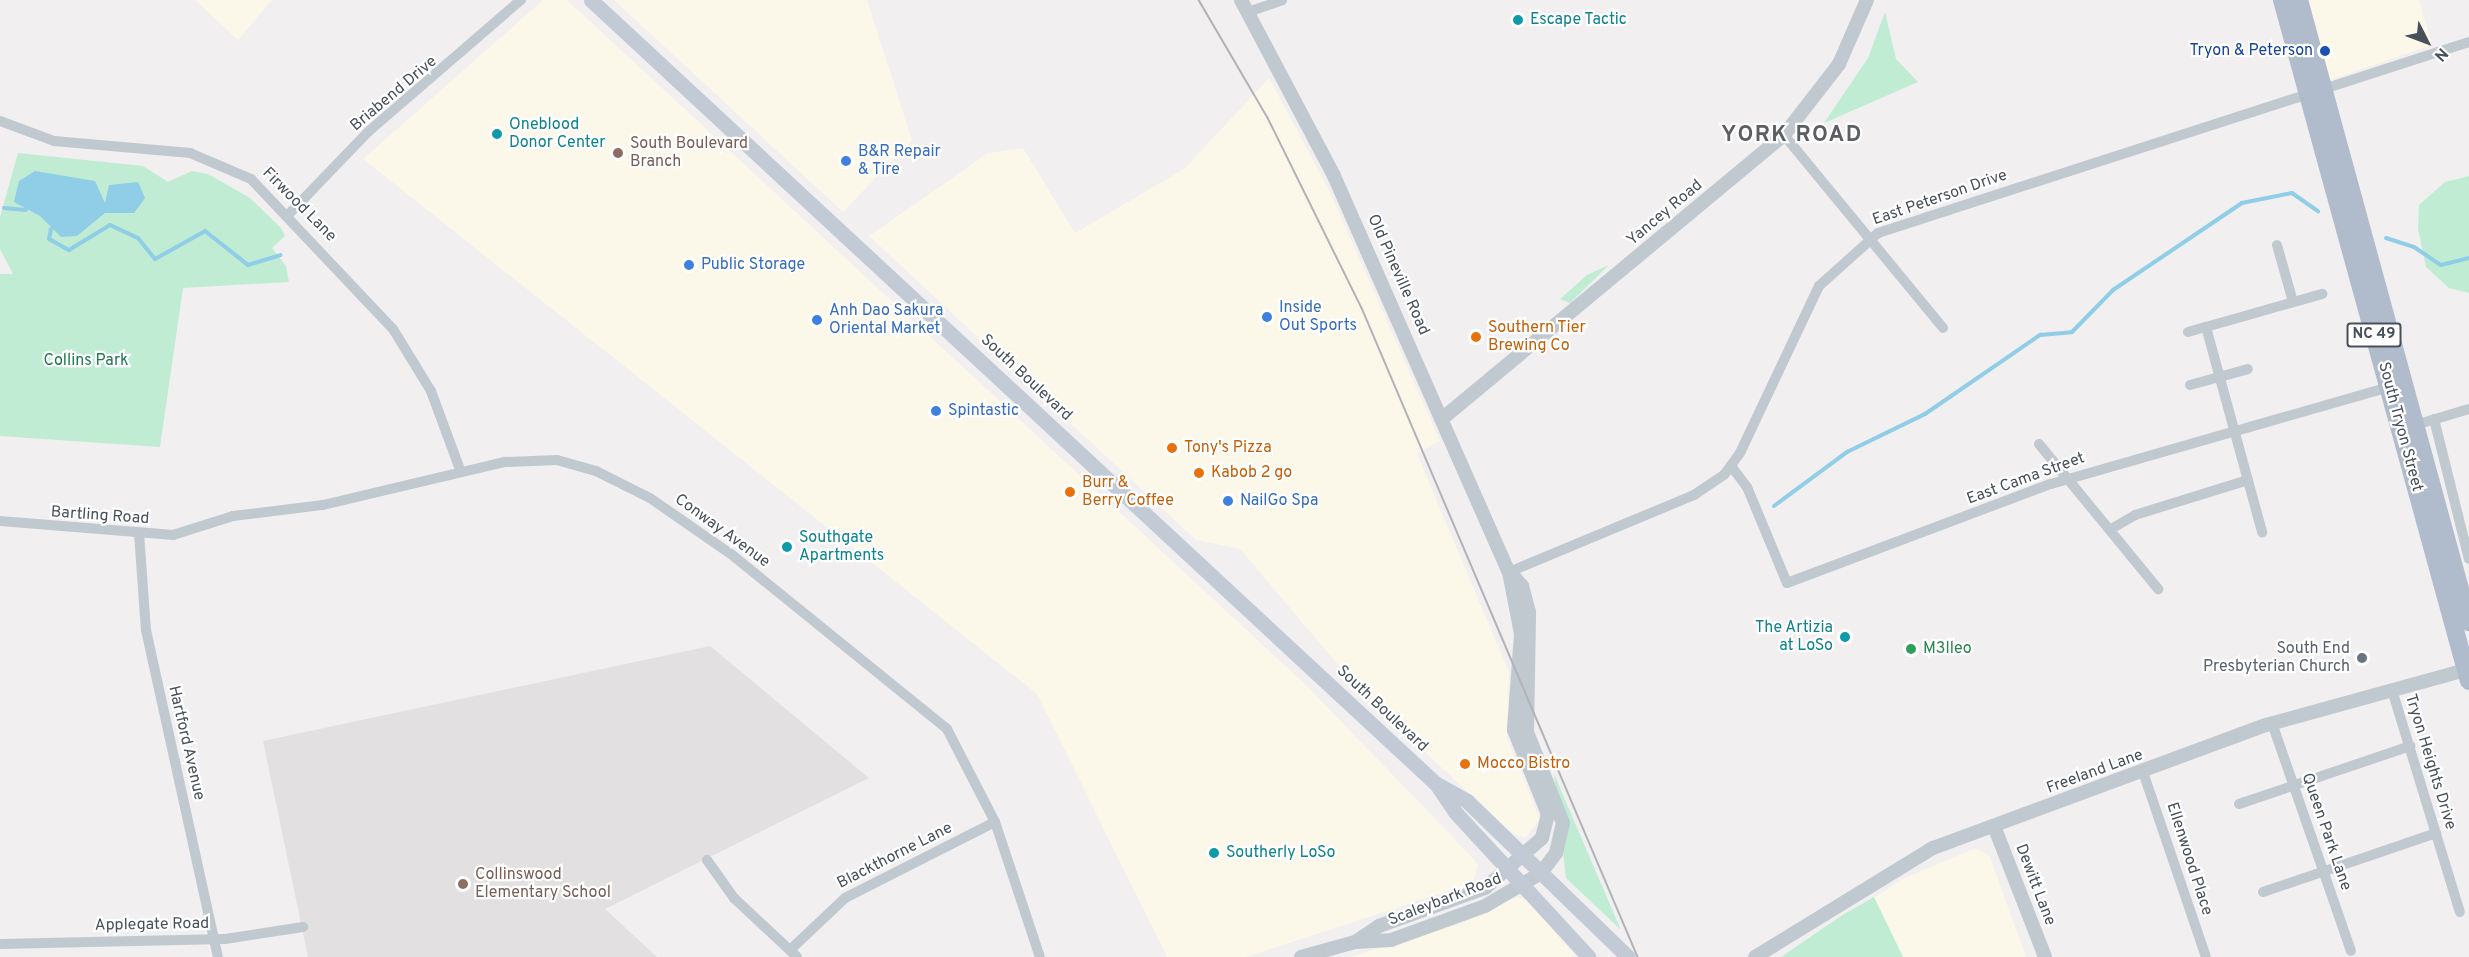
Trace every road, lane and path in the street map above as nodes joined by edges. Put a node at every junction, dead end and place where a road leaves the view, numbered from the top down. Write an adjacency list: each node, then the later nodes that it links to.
1 (521, 0): 12 (street, Briabend Drive)
2 (591, 0): 48 (main road, South Boulevard)
3 (1282, 0): 7 (street)
4 (1867, 0): 11 (street, Yancey Road)
5 (2282, 0): 9 (main road, South Tryon Street / NC 49)
6 (2299, 0): 9 (main road, South Tryon Street / NC 49)
7 (1245, 6): 25 (street, Old Pineville Road)
8 (2469, 42): 9 (street, East Peterson Drive)
9 (2316, 92): 13 (street, East Peterson Drive); 23 (main road, South Tryon Street / NC 49)
10 (0, 121): 12 (street, Firwood Lane)
11 (1784, 135): 13 (street); 25 (street, Yancey Road)
12 (289, 214): 31 (street, Firwood Lane)
13 (1870, 238): 18 (street); 30 (street, East Peterson Drive)
14 (2277, 245): 16 (street)
15 (2322, 294): 16 (street)
16 (2293, 302): 17 (street)
17 (2206, 327): 19 (street); 21 (street)
18 (1943, 328)
19 (2188, 332)
20 (2248, 369): 21 (street)
21 (2220, 377): 22 (street); 28 (street)
22 (2190, 385)
23 (2397, 385): 27 (main road, South Tryon Street / NC 49); 28 (street, East Cama Street)
24 (2469, 409): 26 (street)
25 (1443, 418): 40 (street, Old Pineville Road)
26 (2434, 419): 27 (street); 39 (street)
27 (2408, 427): 42 (main road, South Tryon Street / NC 49); 43 (main road, South Tryon Street / NC 49)
28 (2234, 428): 32 (street, East Cama Street); 33 (street)
29 (2039, 444): 32 (street)
30 (1731, 466): 32 (street, East Cama Street); 40 (street, East Peterson Drive)
31 (462, 472): 35 (street, Conway Avenue); 51 (street, Conway Avenue)
32 (2070, 478): 36 (street)
33 (2248, 480): 36 (street); 37 (street)
34 (0, 521): 38 (street, Bartling Road)
35 (198, 529): 38 (street, Bartling Road)
36 (2111, 529): 41 (street)
37 (2262, 532)
38 (139, 533): 63 (street, Hartford Avenue)
39 (2469, 559)
40 (1509, 572): 54 (street, Old Pineville Road); 58 (street, Old Pineville Road)
41 (2158, 589)
42 (2469, 622)
43 (2468, 673): 44 (street, Freeland Lane)
44 (2392, 690): 45 (street, Freeland Lane); 46 (street, Tryon Heights Drive)
45 (2272, 723): 47 (street, Freeland Lane); 49 (street, Queen Park Lane)
46 (2410, 746): 49 (street); 53 (street, Tryon Heights Drive)
47 (2143, 772): 52 (street, Freeland Lane); 75 (street, Ellenwood Place)
48 (1435, 783): 54 (main road, South Boulevard); 56 (main road, South Boulevard)
49 (2294, 785): 50 (street); 57 (street, Queen Park Lane)
50 (2239, 804)
51 (995, 822): 67 (street, Blackthorne Lane); 69 (street, Conway Avenue)
52 (1994, 826): 73 (street, Freeland Lane); 74 (street, Dewitt Lane)
53 (2436, 833): 57 (street); 61 (street, Tryon Heights Drive)
54 (1523, 856): 56 (street, Scaleybark Road); 58 (main road, South Boulevard)
55 (707, 860): 67 (street)
56 (1508, 868): 59 (main road, South Boulevard); 64 (street, Scaleybark Road)
57 (2324, 871): 60 (street); 66 (street, Queen Park Lane)
58 (1541, 873): 59 (street, Scaleybark Road); 72 (main road, South Boulevard)
59 (1524, 885): 64 (street, Scaleybark Road); 71 (main road, South Boulevard)
60 (2263, 892)
61 (2460, 912)
62 (303, 927): 63 (street, Applegate Road)
63 (214, 939): 65 (street, Applegate Road); 68 (street, Hartford Avenue)
64 (1355, 942): 70 (street, Scaleybark Road)
65 (0, 944)
66 (2351, 951)
67 (794, 954)
68 (218, 957)
69 (1040, 957)
70 (1301, 957)
71 (1589, 957)
72 (1628, 957)
73 (1755, 957)
74 (2044, 957)
75 (2206, 957)

